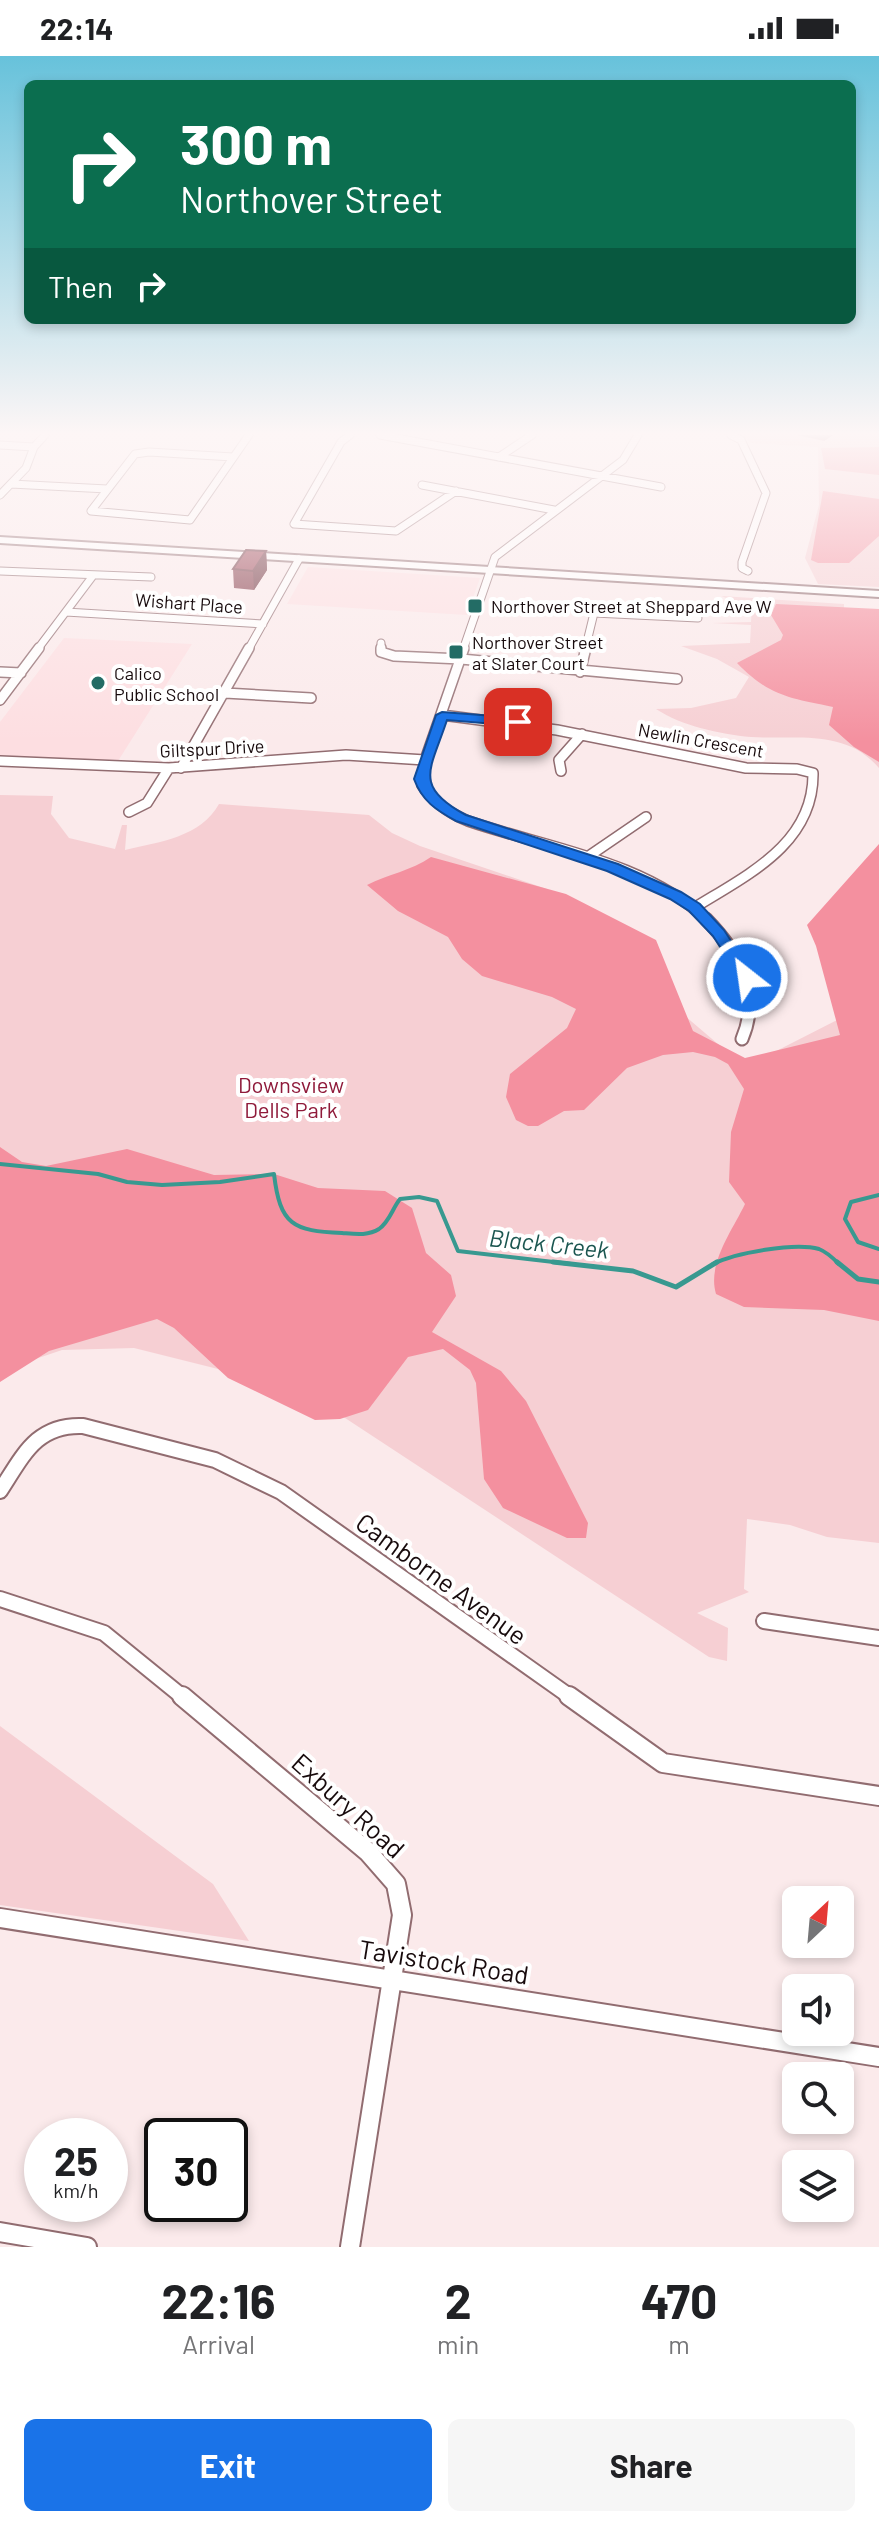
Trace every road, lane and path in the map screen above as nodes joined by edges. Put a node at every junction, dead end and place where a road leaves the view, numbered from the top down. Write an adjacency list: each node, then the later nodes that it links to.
1 (519, 537): 6 (street)
2 (751, 537): 7 (street)
3 (0, 540): 4 (main road)
4 (299, 559): 6 (main road); 13 (street)
5 (0, 571): 8 (street)
6 (492, 571): 10 (main road); 15 (street)
7 (748, 571)
8 (92, 577): 9 (street); 11 (street)
9 (151, 577)
10 (879, 594)
11 (66, 612): 13 (street, Wishart Place); 18 (street)
12 (698, 618): 17 (street)
13 (263, 624): 20 (street)
14 (381, 643): 15 (street)
15 (461, 659): 17 (street); 23 (street)
16 (0, 672): 18 (street)
17 (580, 672): 19 (street)
18 (21, 673): 22 (street)
19 (677, 679)
20 (225, 693): 21 (street); 28 (street)
21 (311, 698)
22 (0, 700)
23 (442, 715): 24 (street, Newlin Crescent); 25 (street)
24 (582, 734): 29 (street); 33 (street, Newlin Crescent)
25 (425, 760): 28 (street, Giltspur Drive); 32 (street)
26 (0, 761): 27 (street, Giltspur Drive)
27 (169, 768): 28 (street, Giltspur Drive); 30 (street)
28 (181, 768)
29 (561, 771)
30 (129, 812)
31 (646, 817): 32 (street)
32 (586, 858): 33 (street)
33 (694, 908): 34 (street)
34 (742, 1039)
35 (0, 1491): 39 (street, Camborne Avenue)
36 (0, 1599): 41 (street, Exbury Road)
37 (764, 1621): 38 (street)
38 (879, 1638)
39 (879, 1796)
40 (0, 1918): 41 (street, Tavistock Road)
41 (390, 1979): 42 (street, Tavistock Road); 45 (street, Exbury Road)
42 (879, 2057)
43 (0, 2232): 44 (street)
44 (87, 2247)
45 (350, 2247)

